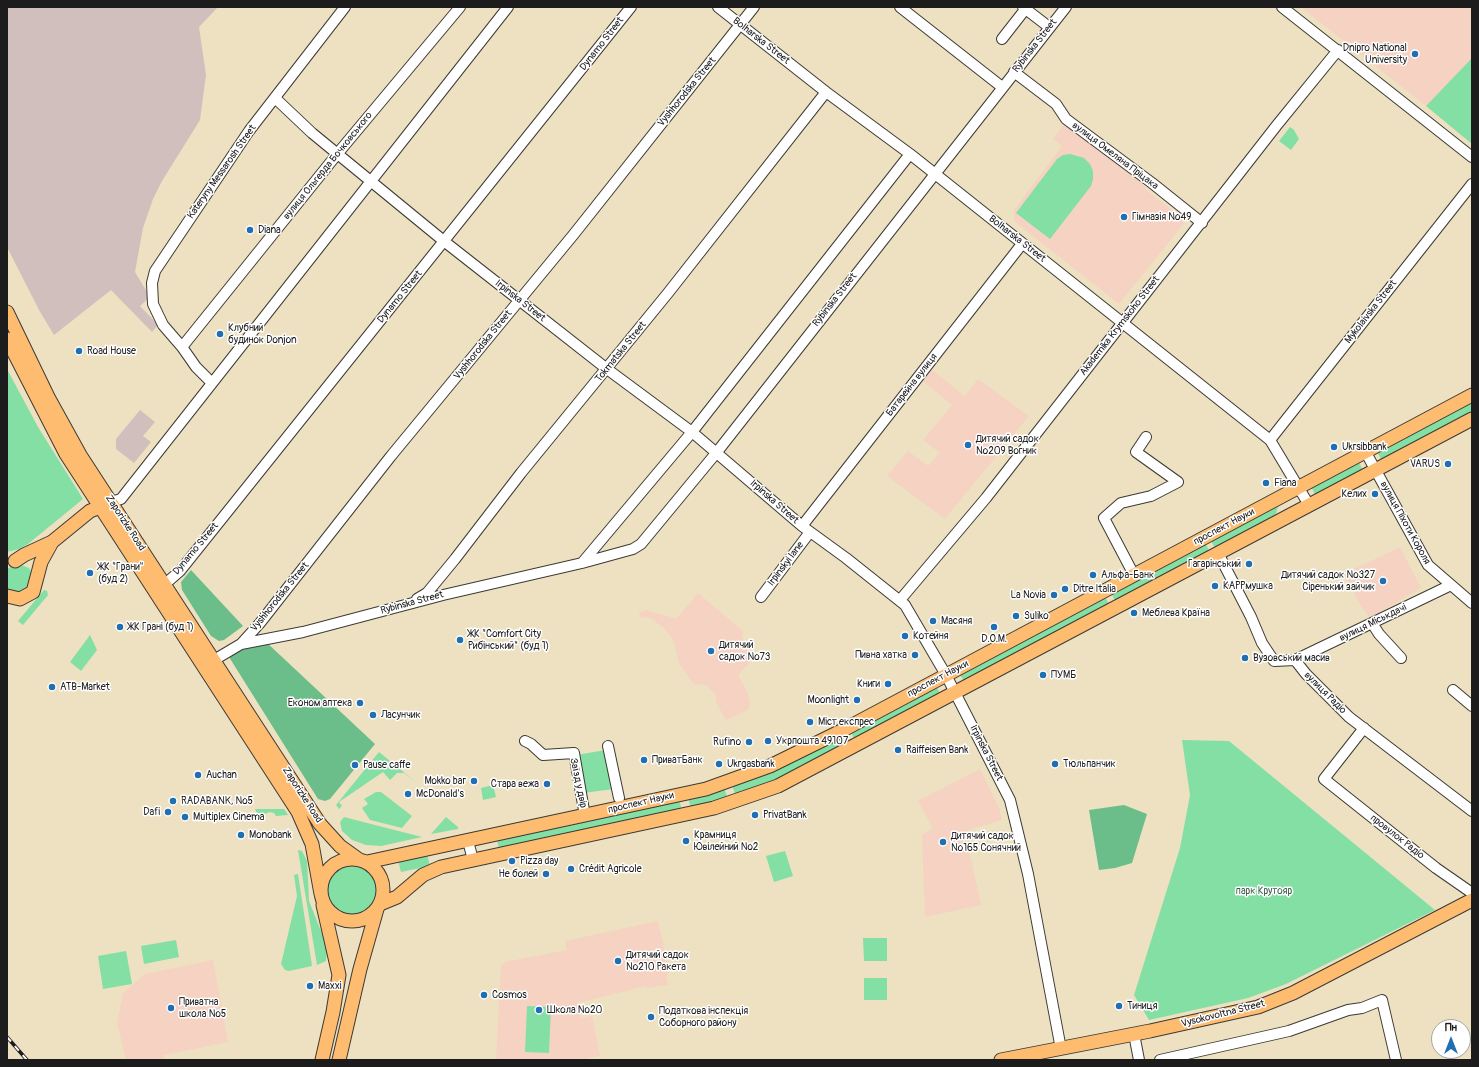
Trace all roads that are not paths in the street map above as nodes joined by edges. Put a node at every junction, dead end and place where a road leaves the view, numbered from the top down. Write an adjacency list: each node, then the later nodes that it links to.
1 (345, 7): 18 (street, Kateryny Messarosh Street)
2 (460, 7): 19 (street, вулиця Ольгерда Бочковського)
3 (508, 7): 23 (street)
4 (631, 7): 26 (street, Dynamo Street)
5 (718, 7): 11 (street, Bolharska Street)
6 (754, 7): 11 (street, Vyshhorodska Street)
7 (900, 7): 16 (street)
8 (1066, 7): 12 (street, Rybinska Street)
9 (1282, 7): 14 (street)
10 (1025, 8): 12 (street); 13 (street)
11 (740, 26): 17 (street, Bolharska Street); 28 (street, Vyshhorodska Street)
12 (1049, 27): 15 (street, Rybinska Street)
13 (1002, 39)
14 (1338, 50): 21 (street); 25 (street, Akademika Krymskoho Street)
15 (1014, 72): 16 (street, Rybinska Street); 25 (street, вулиця Омеляна Пріцака)
16 (1002, 87): 22 (street, Rybinska Street)
17 (826, 92): 20 (street, Bolharska Street); 33 (street, Tokmatska Street)
18 (275, 98): 19 (street, Irpinska Street); 32 (street, Kateryny Messarosh Street)
19 (338, 153): 23 (street, Irpinska Street); 32 (street, вулиця Ольгерда Бочковського)
20 (910, 154): 22 (street, Bolharska Street); 37 (street)
21 (1472, 156)
22 (934, 174): 27 (street, Bolharska Street); 41 (street, Rybinska Street)
23 (370, 180): 26 (street, Irpinska Street); 34 (street)
24 (1472, 184): 39 (street, Mykolaivska Street)
25 (1202, 223): 30 (street, Akademika Krymskoho Street)
26 (445, 242): 28 (street, Irpinska Street); 53 (street, Dynamo Street)
27 (1022, 244): 30 (street, Bolharska Street); 46 (street, Батарейна вулиця)
28 (519, 301): 33 (street, Irpinska Street); 61 (street, Vyshhorodska Street)
29 (7, 312): 44 (main road, Zaporizke Road)
30 (1123, 322): 39 (street, Bolharska Street); 57 (street, Akademika Krymskoho Street)
31 (7, 339): 44 (main road, Zaporizke Road)
32 (182, 347): 34 (street)
33 (607, 369): 37 (street, Irpinska Street); 59 (street, Tokmatska Street)
34 (211, 382): 44 (street)
35 (1472, 395): 40 (main road, проспект Науки)
36 (1472, 419): 42 (main road, проспект Науки)
37 (692, 432): 41 (street, Irpinska Street); 50 (street)
38 (1146, 437): 51 (street)
39 (1270, 440): 43 (street, Bolharska Street)
40 (1365, 451): 42 (street, вулиця Піхоти Короля); 43 (main road, проспект Науки)
41 (717, 452): 46 (street, Irpinska Street); 50 (street, Rybinska Street)
42 (1375, 470): 45 (main road, проспект Науки); 54 (street, вулиця Піхоти Короля)
43 (1298, 487): 45 (street, Bolharska Street); 51 (main road, проспект Науки)
44 (106, 504): 47 (main road); 53 (main road, Zaporizke Road); 79 (main road, Zaporizke Road)
45 (1308, 505): 48 (main road, проспект Науки)
46 (806, 529): 56 (street, Irpinskyi lane); 57 (street, Irpinska Street)
47 (52, 542): 49 (main road); 52 (main road)
48 (1218, 553): 64 (street); 67 (main road, проспект Науки)
49 (10, 562): 52 (main road)
50 (582, 563): 59 (street, Rybinska Street)
51 (1134, 575): 65 (main road, проспект Науки)
52 (37, 577): 55 (main road)
53 (165, 584): 63 (main road, Zaporizke Road)
54 (1451, 585): 58 (street, вулиця Піхоти Короля); 60 (street, вулиця Міськдачі)
55 (7, 596)
56 (761, 597)
57 (900, 600): 65 (street, Irpinska Street)
58 (1472, 603)
59 (408, 604): 61 (street, Rybinska Street)
60 (1372, 623): 62 (street); 64 (street, вулиця Міськдачі)
61 (241, 644): 63 (street)
62 (1401, 658)
63 (214, 660): 77 (main road, Zaporizke Road)
64 (1295, 660): 69 (street, вулиця Радіо)
65 (946, 675): 67 (street, Irpinska Street); 74 (main road, проспект Науки)
66 (1453, 690): 68 (street)
67 (955, 694): 76 (main road, проспект Науки); 83 (street, Irpinska Street)
68 (1472, 706)
69 (1364, 728): 73 (street, вулиця Радіо); 78 (street, провулок Радіо)
70 (525, 741): 74 (street, Заїзд у двір)
71 (608, 746): 72 (street)
72 (619, 798)
73 (1472, 811)
74 (585, 816): 75 (main road, проспект Науки)
75 (468, 841): 76 (street); 77 (main road, проспект Науки)
76 (473, 860): 81 (main road, проспект Науки)
77 (363, 861): 79 (main road); 81 (main road)
78 (1472, 893)
79 (322, 898): 81 (main road); 84 (main road, Zaporizke Road)
80 (1472, 900): 82 (main road, Vysokovoltna Street)
81 (379, 906): 85 (main road)
82 (1134, 1034): 83 (main road, Vysokovoltna Street); 87 (street)
83 (1061, 1049): 86 (main road, Vysokovoltna Street)
84 (322, 1060)
85 (339, 1060)
86 (1001, 1060)
87 (1139, 1060)
88 (1160, 1060): 89 (street)
89 (1396, 1060)

